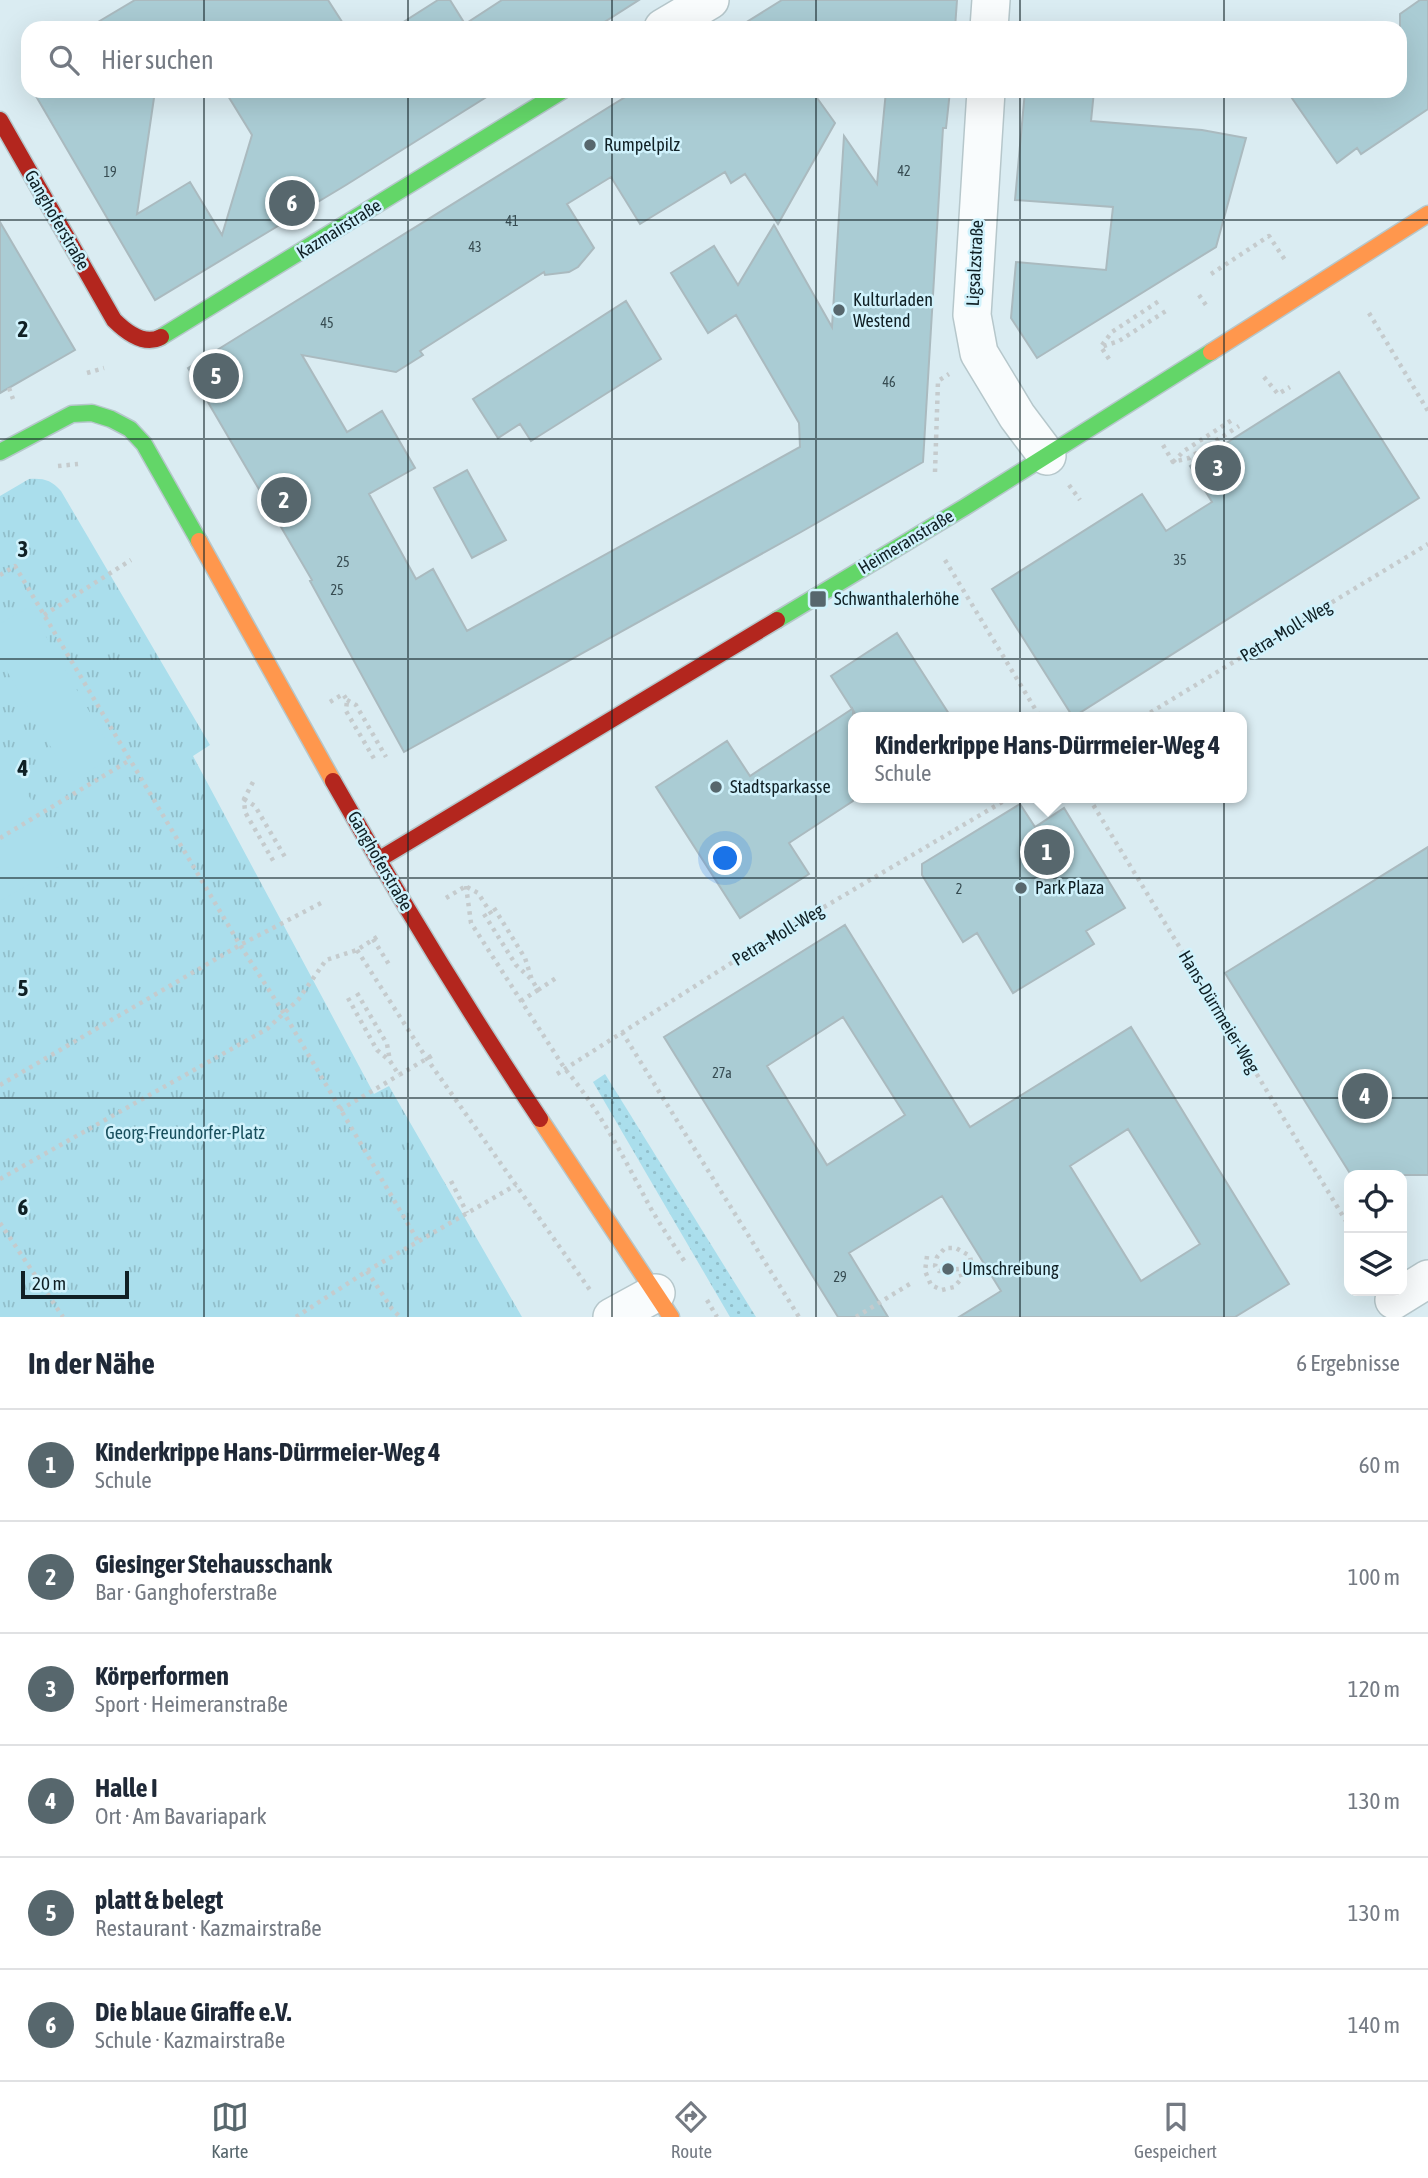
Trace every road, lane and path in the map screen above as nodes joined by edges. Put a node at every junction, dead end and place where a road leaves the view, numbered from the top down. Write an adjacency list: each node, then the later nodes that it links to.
1 (710, 0): 3 (street)
2 (991, 0): 4 (street)
3 (675, 21)
4 (990, 21)
5 (551, 98): 16 (street, Kazmairstraße)
6 (986, 98): 18 (street, Ligsalzstraße)
7 (0, 120): 16 (street, Ganghoferstraße)
8 (1428, 214): 29 (street, Heimeranstraße)
9 (1285, 260): 10 (path)
10 (1212, 274)
11 (1199, 295): 13 (path)
12 (1162, 299): 17 (path)
13 (1208, 308)
14 (1169, 309): 17 (path)
15 (1369, 313): 24 (path)
16 (114, 320)
17 (1101, 347): 19 (path)
18 (979, 353): 29 (street, Ligsalzstraße); 31 (path)
19 (1109, 359)
20 (1264, 377): 21 (path)
21 (1290, 387)
22 (9, 388): 23 (path)
23 (13, 399)
24 (1428, 411)
25 (1235, 418): 30 (path)
26 (1239, 426): 30 (path)
27 (1163, 445): 30 (path)
28 (0, 452): 50 (street, Ganghoferstraße)
29 (1047, 456): 32 (street, Heimeranstraße)
30 (1172, 462)
31 (935, 472)
32 (926, 530): 39 (path); 50 (street, Heimeranstraße)
33 (1428, 544): 40 (path, Petra-Moll-Weg)
34 (131, 560): 36 (path)
35 (0, 575): 36 (path)
36 (44, 615): 42 (path)
37 (347, 700): 38 (path); 41 (path); 43 (path)
38 (323, 706)
39 (1037, 712)
40 (1151, 712)
41 (386, 757)
42 (130, 760): 48 (path); 57 (path)
43 (376, 762)
44 (253, 782): 45 (path)
45 (244, 799): 49 (path); 51 (path)
46 (1001, 803): 66 (path, Petra-Moll-Weg)
47 (1092, 803): 79 (path, Hans-Dürrmeier-Weg)
48 (0, 838)
49 (285, 857)
50 (377, 860): 90 (street, Ganghoferstraße)
51 (275, 863)
52 (325, 901): 57 (path)
53 (494, 908): 60 (path)
54 (485, 914): 60 (path)
55 (494, 918): 64 (path)
56 (373, 939): 58 (path)
57 (240, 945): 65 (path); 73 (path)
58 (390, 966)
59 (559, 976): 61 (path)
60 (532, 980): 61 (path)
61 (538, 990): 64 (path)
62 (357, 993): 69 (path)
63 (348, 998): 69 (path)
64 (521, 1000): 70 (path)
65 (285, 1015): 68 (path); 74 (path); 75 (path)
66 (622, 1032): 70 (path, Petra-Moll-Weg); 96 (path)
67 (433, 1055): 68 (path)
68 (427, 1059): 71 (path); 77 (path)
69 (390, 1061): 71 (path)
70 (565, 1069): 72 (path, Petra-Moll-Weg); 83 (path)
71 (399, 1075): 74 (path)
72 (550, 1079)
73 (0, 1085)
74 (340, 1110): 81 (path)
75 (0, 1179)
76 (451, 1181): 78 (path)
77 (516, 1185): 78 (path); 91 (path)
78 (467, 1213): 81 (path)
79 (1344, 1218)
80 (0, 1223): 92 (path)
81 (418, 1241): 84 (path)
82 (927, 1256): 85 (path)
83 (690, 1270)
84 (367, 1271): 93 (path); 94 (path)
85 (973, 1273)
86 (1428, 1279): 89 (street)
87 (913, 1282): 97 (path)
88 (704, 1294): 95 (path)
89 (1394, 1300)
90 (663, 1305): 91 (street)
91 (604, 1307)
92 (63, 1317)
93 (296, 1317)
94 (400, 1317)
95 (717, 1317)
96 (799, 1317)
97 (856, 1317)

